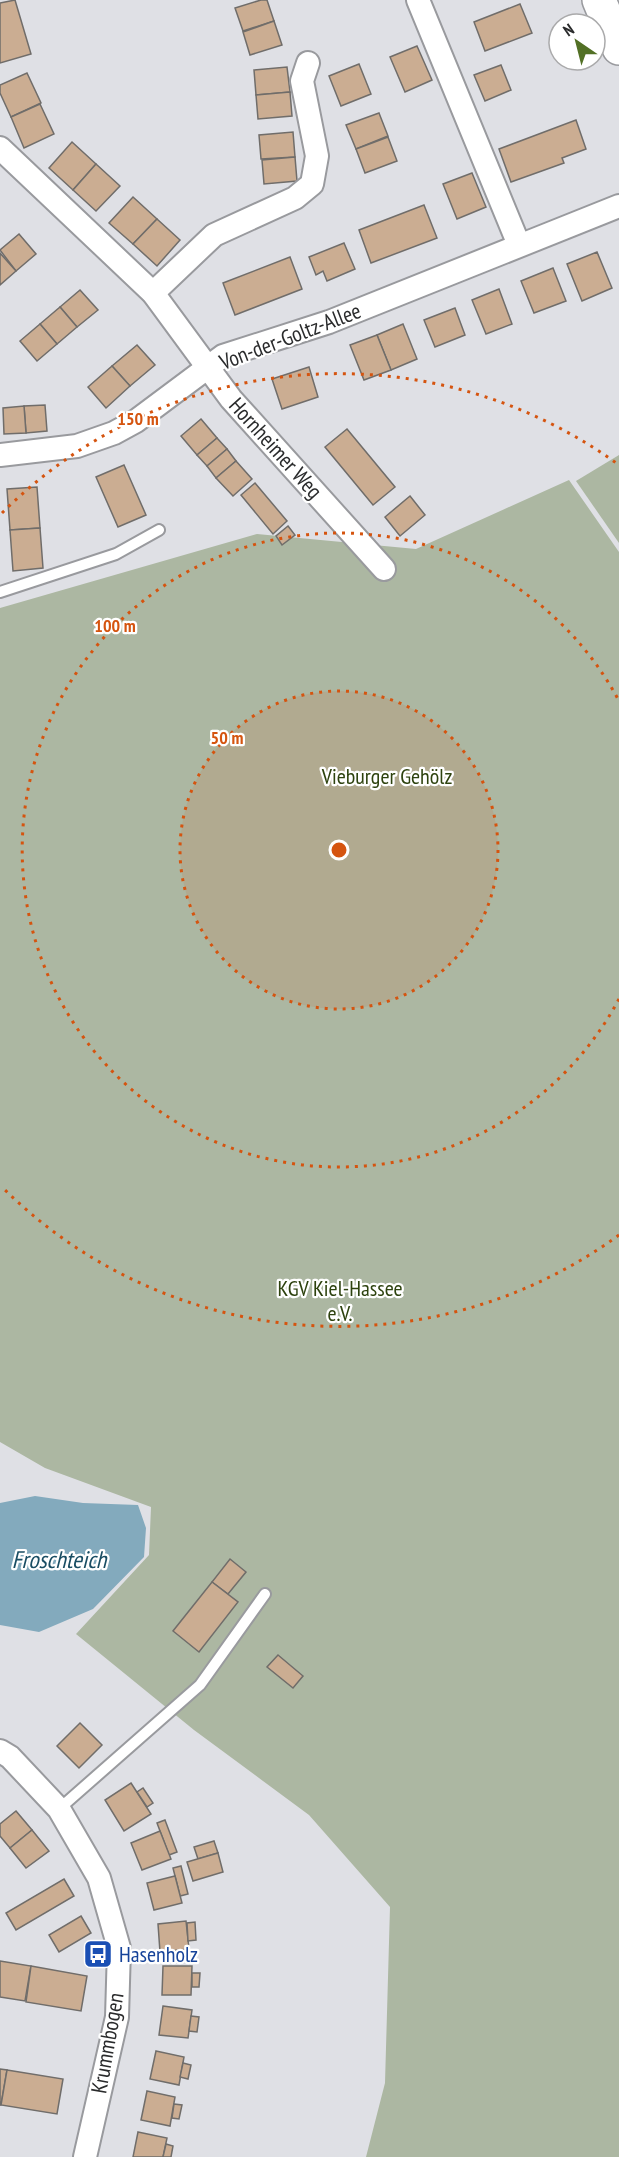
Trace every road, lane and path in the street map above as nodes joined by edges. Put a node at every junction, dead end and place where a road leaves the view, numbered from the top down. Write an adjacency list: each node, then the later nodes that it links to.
1 (418, 0): 7 (street)
2 (599, 0): 3 (main road)
3 (619, 48)
4 (308, 63): 8 (street)
5 (0, 148): 8 (street, Hornheimer Weg)
6 (619, 206): 7 (street, Von-der-Goltz-Allee)
7 (519, 245): 9 (street, Von-der-Goltz-Allee)
8 (153, 293): 9 (street, Hornheimer Weg)
9 (209, 367): 10 (street, Von-der-Goltz-Allee); 12 (street, Hornheimer Weg)
10 (0, 455)
11 (159, 530): 13 (lane)
12 (384, 569)
13 (0, 592)
14 (265, 1594): 16 (lane)
15 (0, 1751): 16 (street, Krummbogen)
16 (59, 1809): 17 (street, Krummbogen)
17 (85, 2157)

